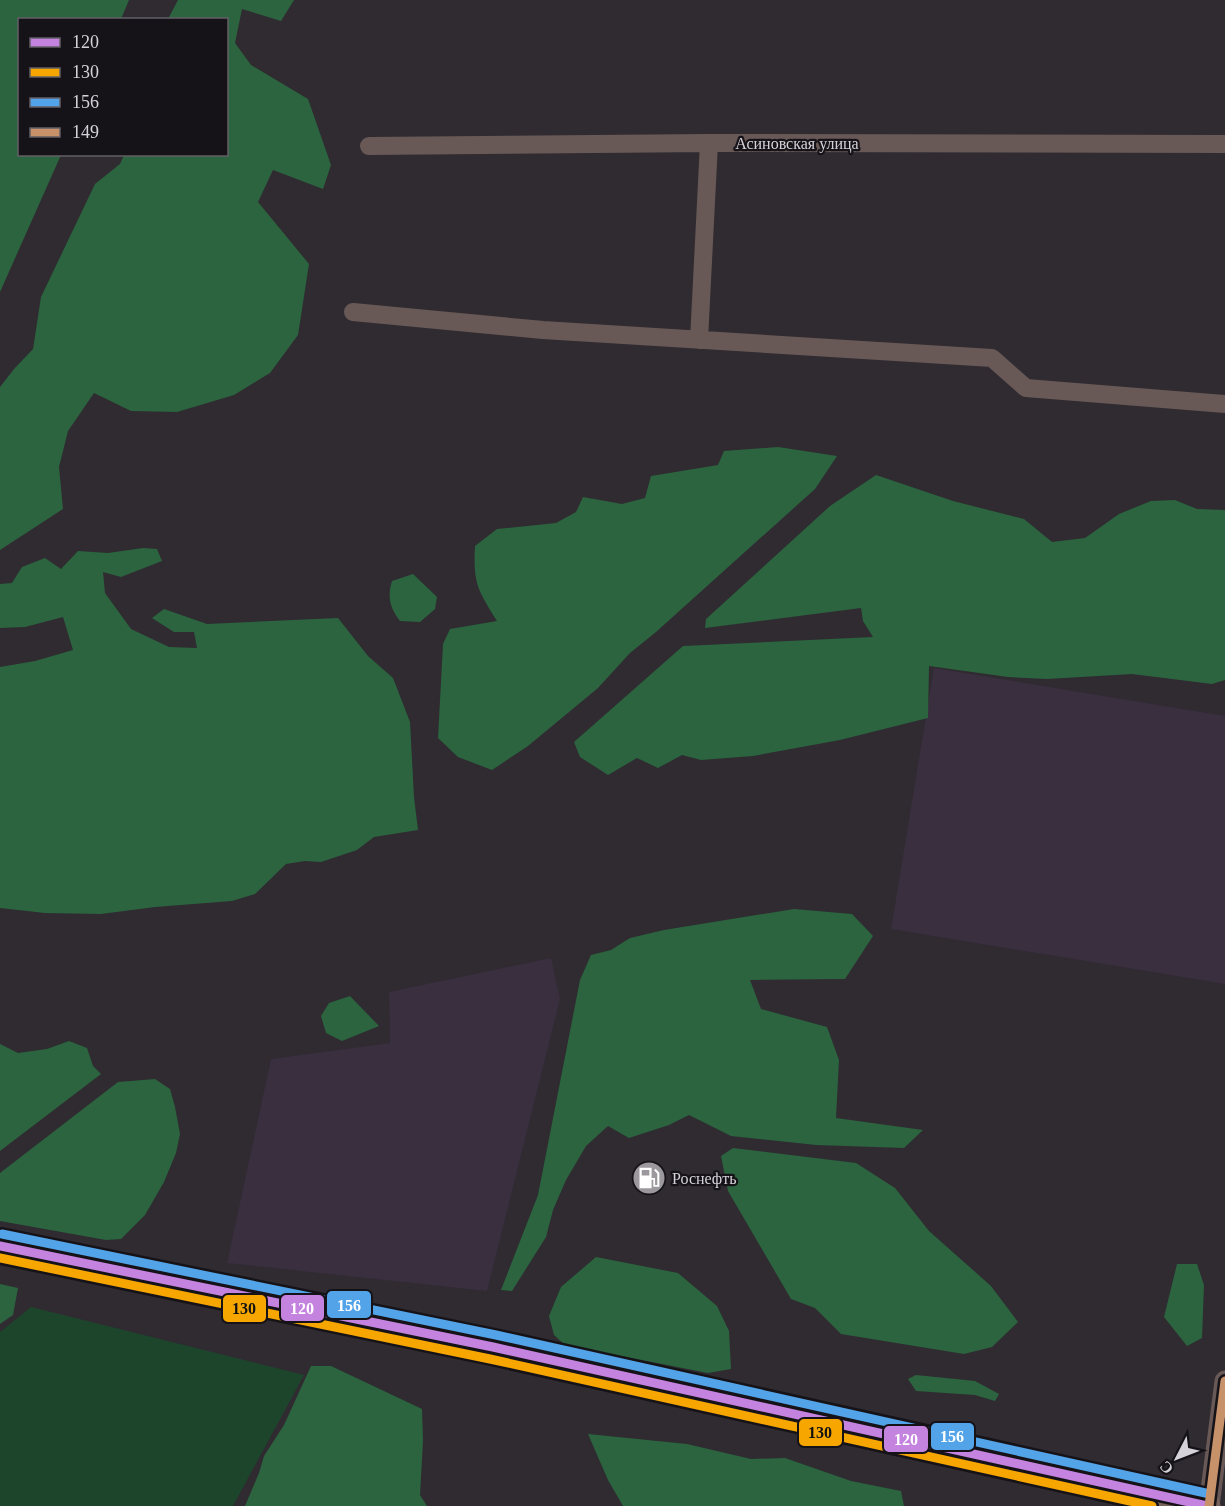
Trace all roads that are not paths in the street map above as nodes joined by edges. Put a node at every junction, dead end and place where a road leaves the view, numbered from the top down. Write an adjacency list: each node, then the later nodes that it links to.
1 (709, 143): 2 (street, Асиновская улица); 3 (street, Асиновская улица); 5 (street)
2 (1225, 144)
3 (369, 146)
4 (352, 312): 5 (street)
5 (699, 340): 6 (street)
6 (1225, 404)
7 (0, 1246): 9 (main road)
8 (1225, 1381): 9 (street)
9 (1208, 1506)

